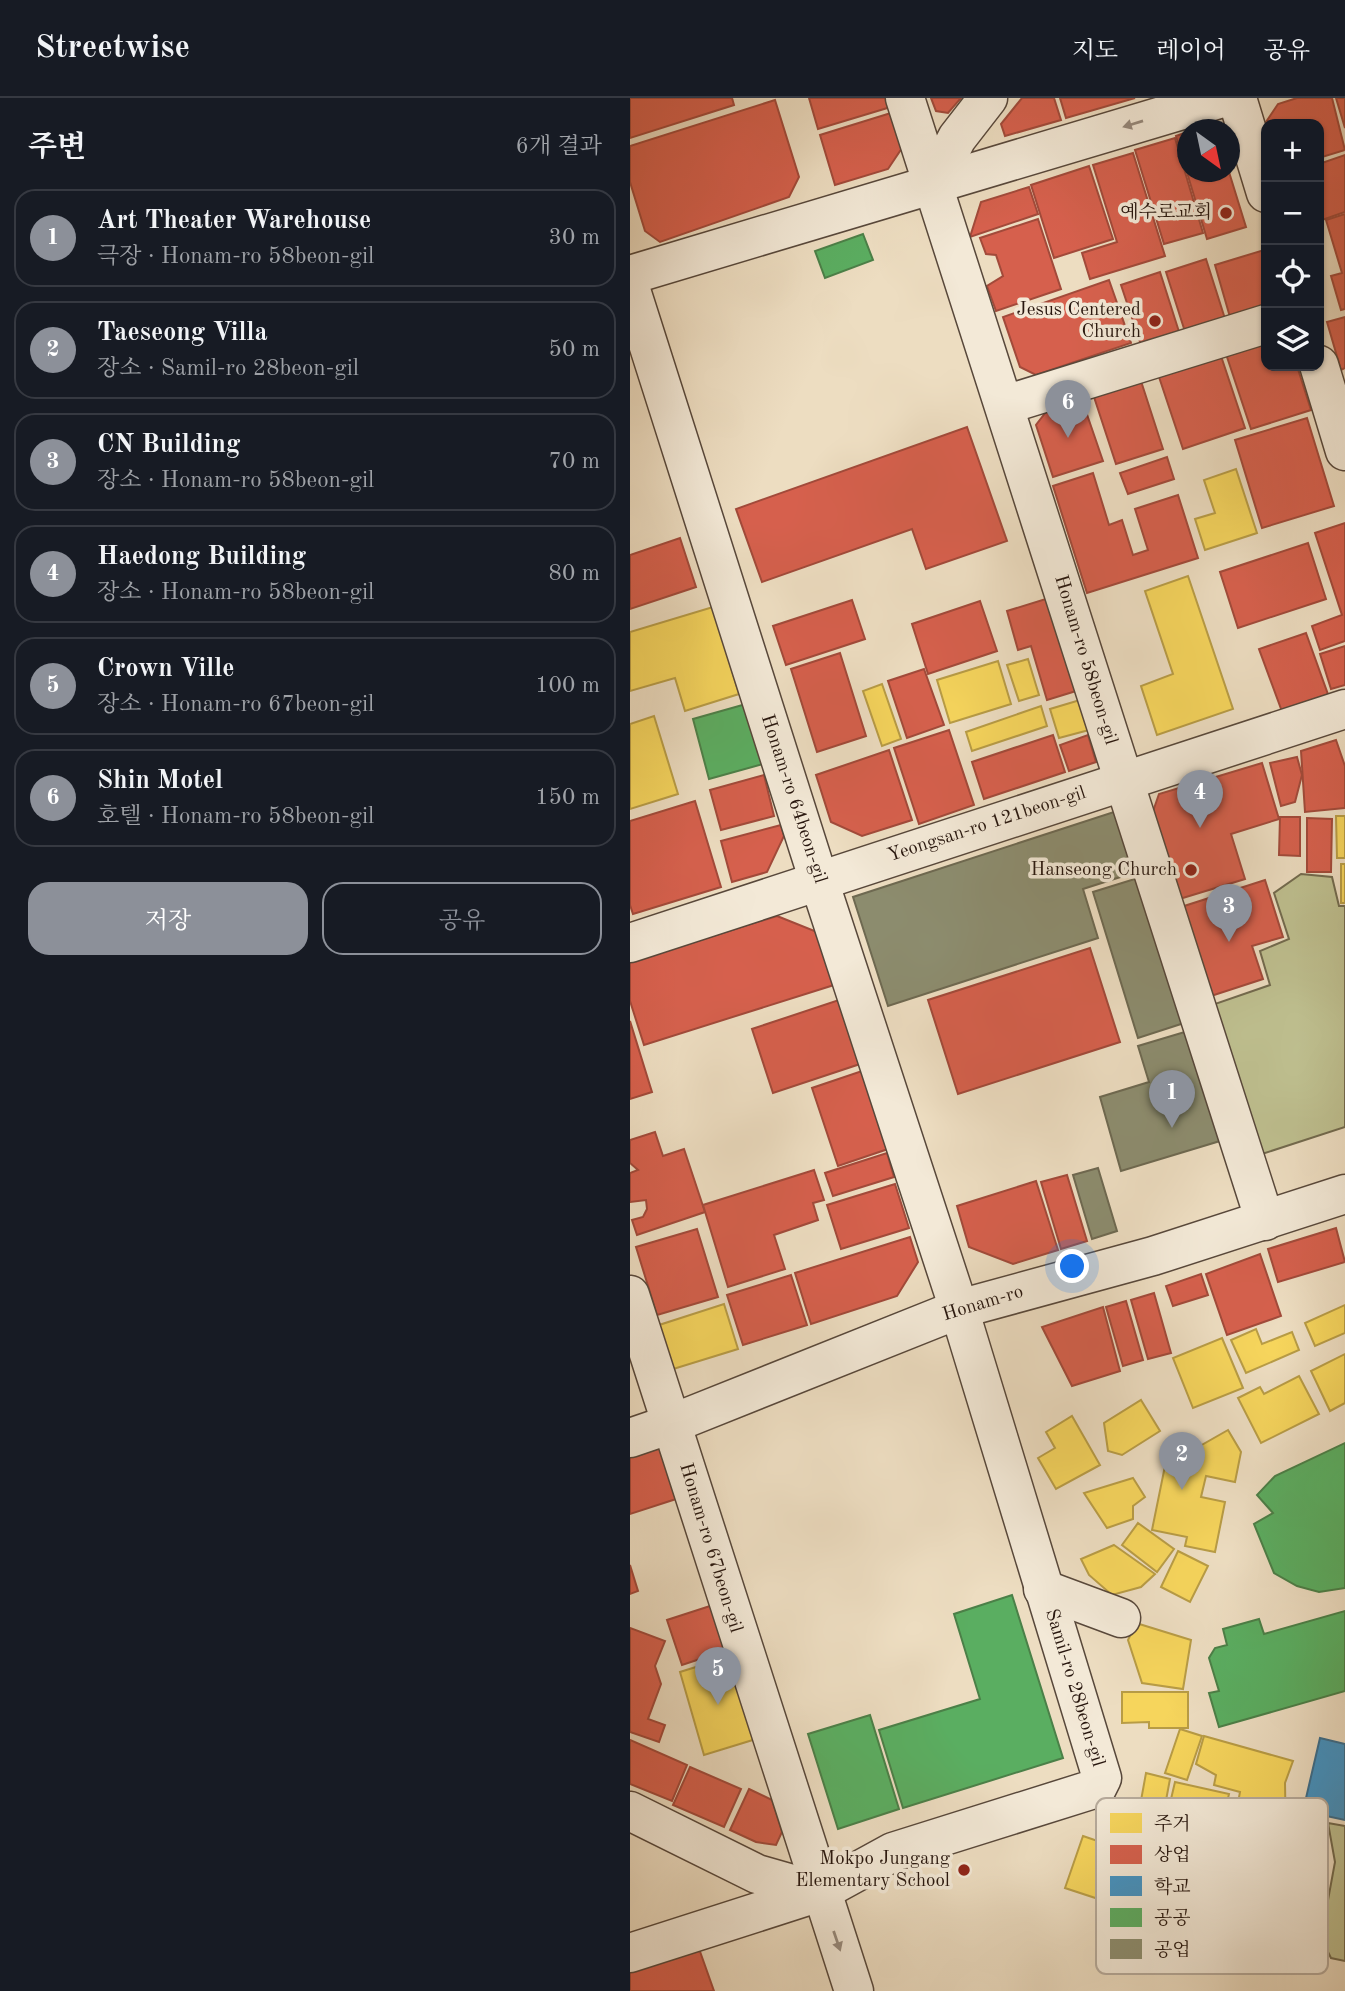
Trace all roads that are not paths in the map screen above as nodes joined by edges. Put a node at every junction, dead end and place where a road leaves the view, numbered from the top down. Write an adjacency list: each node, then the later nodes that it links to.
1 (905, 98): 6 (street, Honam-ro 58beon-gil)
2 (988, 98): 6 (street)
3 (1222, 98): 6 (street, one-way to 6)
4 (1237, 98): 5 (street)
5 (1263, 182)
6 (933, 184): 7 (street); 11 (street, Honam-ro 58beon-gil)
7 (630, 275)
8 (630, 287): 15 (street, Honam-ro 64beon-gil)
9 (1261, 326): 11 (street)
10 (1321, 371): 12 (street)
11 (1005, 405): 14 (street, Honam-ro 58beon-gil)
12 (1345, 451)
13 (1345, 709): 14 (street, Yeongsan-ro 121beon-gil)
14 (1122, 780): 15 (street, Yeongsan-ro 121beon-gil); 18 (street, Honam-ro 58beon-gil)
15 (819, 881): 16 (street, Yeongsan-ro 121beon-gil); 20 (street, Honam-ro 64beon-gil)
16 (630, 943)
17 (1345, 1194): 18 (street, Honam-ro)
18 (1265, 1221): 20 (street, Honam-ro)
19 (630, 1295): 21 (street, Honam-ro 67beon-gil)
20 (959, 1309): 21 (street, Honam-ro); 23 (street, Honam-ro 64beon-gil)
21 (671, 1424): 22 (street, Honam-ro); 26 (street, Honam-ro 67beon-gil)
22 (630, 1437)
23 (1043, 1589): 24 (street); 26 (street, Samil-ro 28beon-gil)
24 (1121, 1618)
25 (630, 1811): 26 (street)
26 (820, 1892): 27 (street); 28 (street, Honam-ro 67beon-gil, one-way to 28)
27 (630, 1952)
28 (854, 1991)

